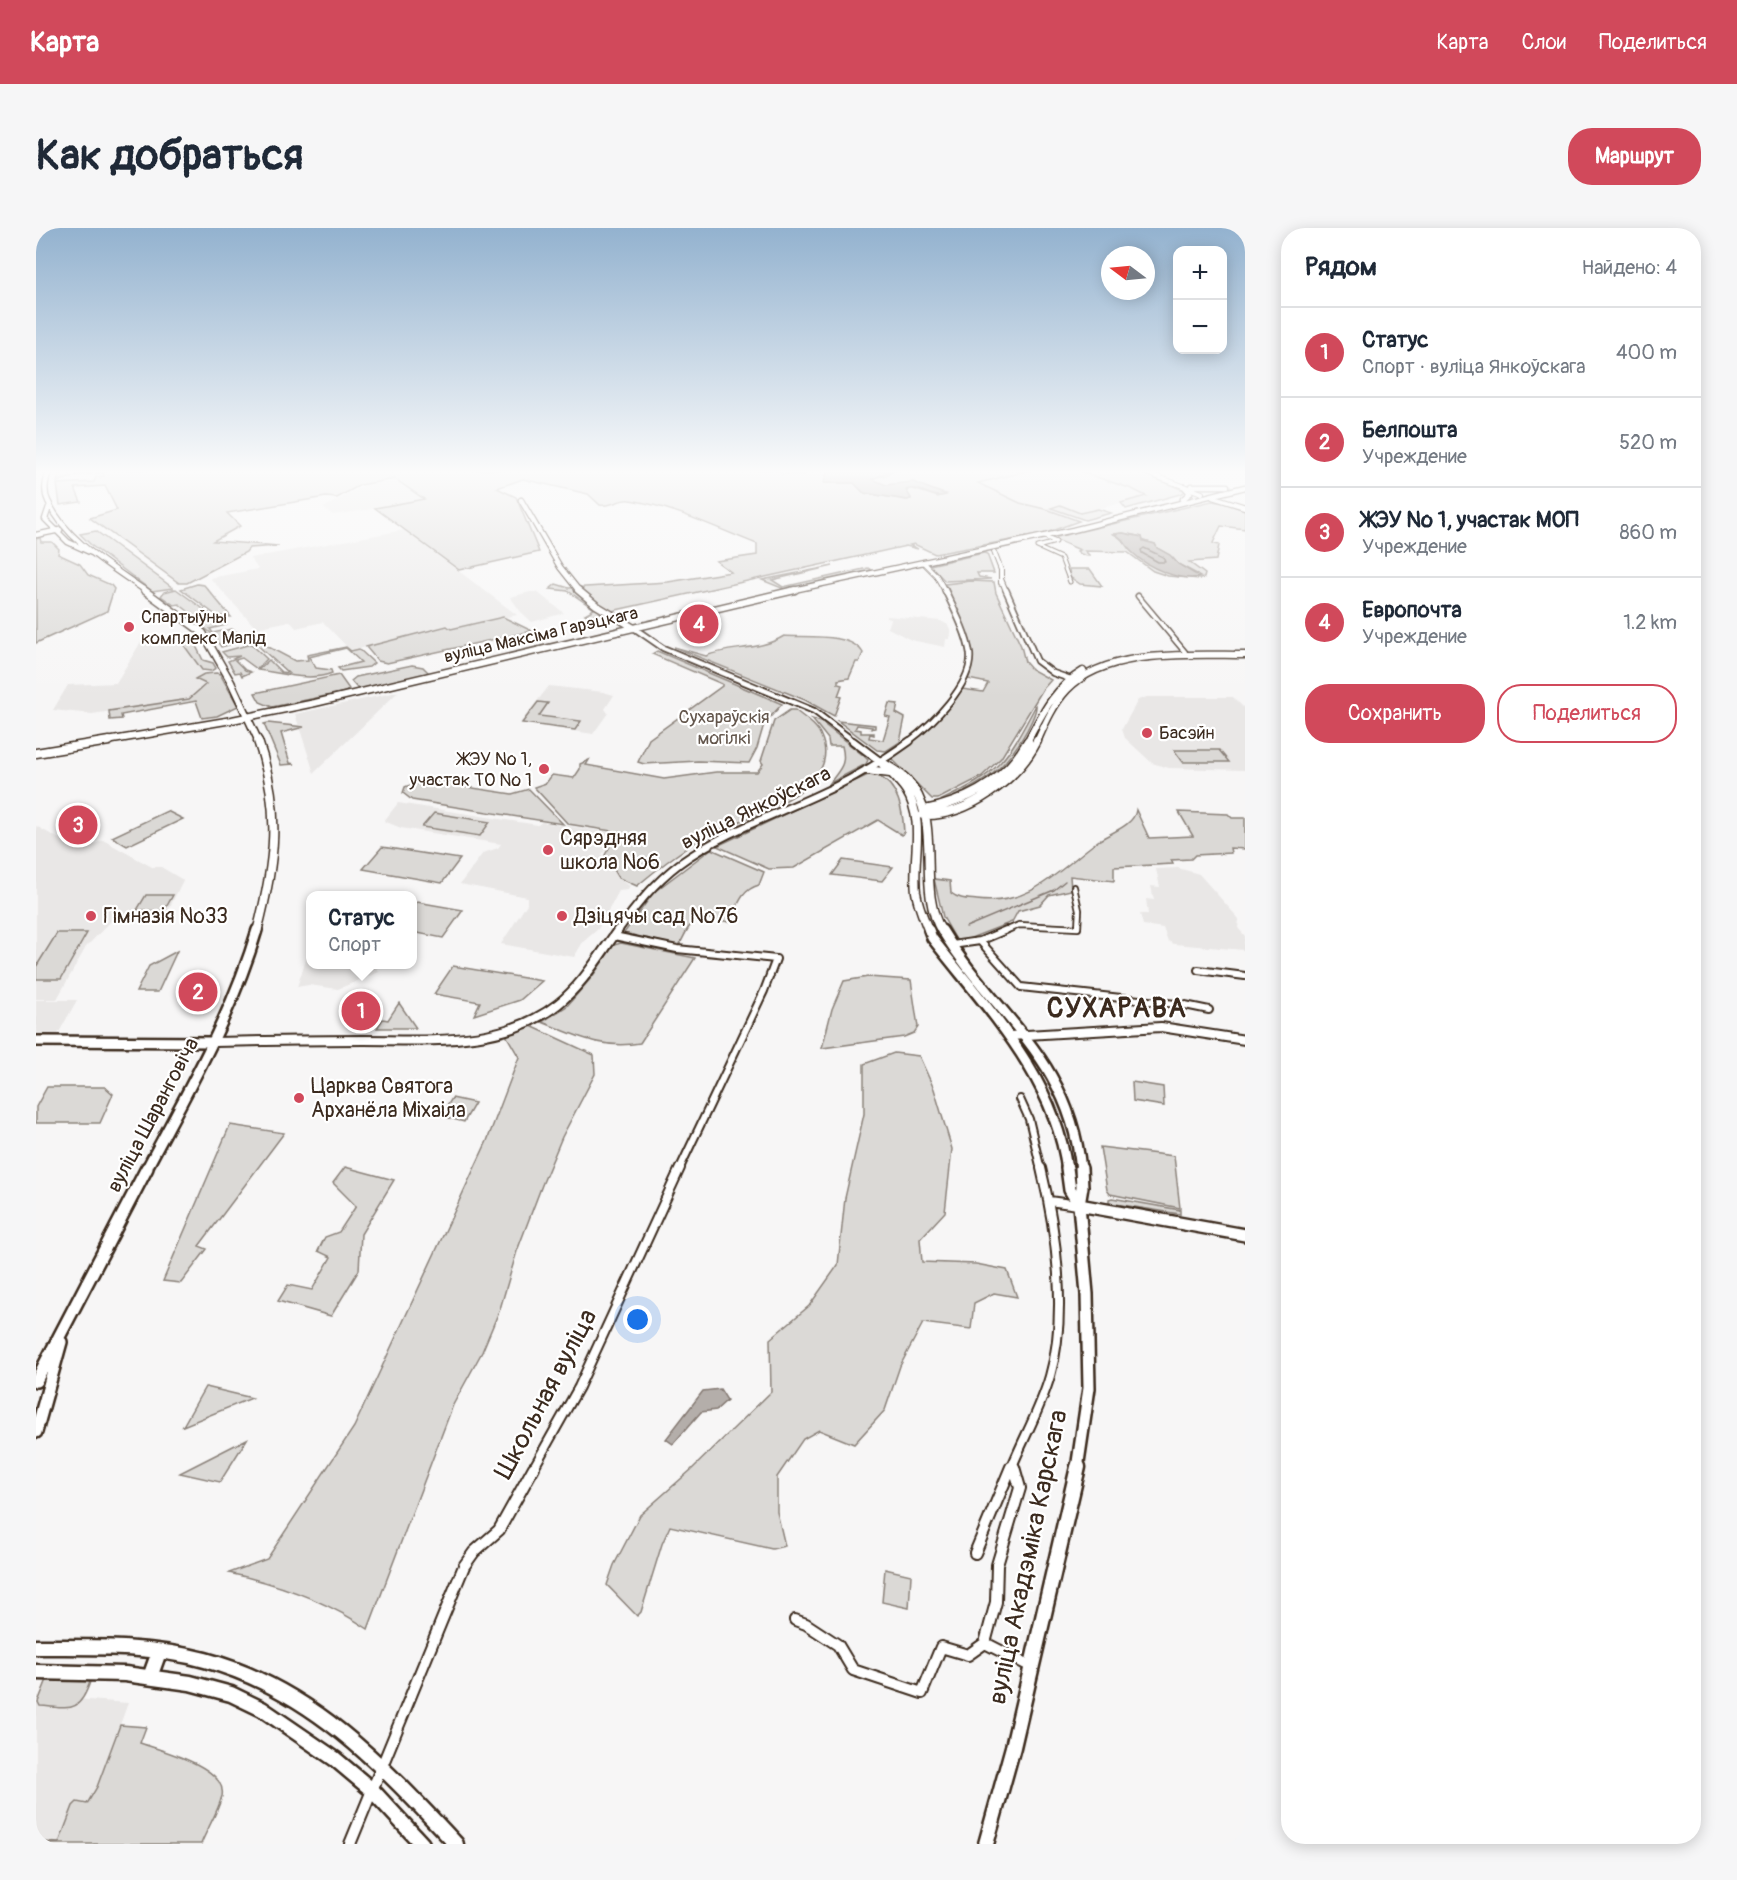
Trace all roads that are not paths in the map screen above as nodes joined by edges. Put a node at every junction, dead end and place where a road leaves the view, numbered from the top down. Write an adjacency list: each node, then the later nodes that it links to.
1 (75, 545): 8 (main road, вуліца Шаранговіча)
2 (86, 545): 8 (main road, вуліца Шаранговіча)
3 (548, 545): 12 (main road)
4 (1045, 545): 10 (street)
5 (996, 546): 6 (main road, вуліца Максіма Гарэцкага); 7 (main road)
6 (980, 549): 7 (main road); 9 (main road, вуліца Максіма Гарэцкага)
7 (994, 552): 15 (street)
8 (97, 555): 17 (main road, вуліца Шаранговіча)
9 (923, 562): 12 (main road, вуліца Максіма Гарэцкага); 22 (street, вуліца Янкоўскага)
10 (1070, 582)
11 (1138, 596): 13 (street)
12 (634, 628): 18 (main road, вуліца Максіма Гарэцкага); 20 (street)
13 (1185, 652): 14 (main road); 15 (main road)
14 (1245, 653): 16 (main road)
15 (1070, 679): 16 (street); 27 (main road)
16 (1078, 681): 28 (main road)
17 (246, 707): 18 (main road); 19 (main road, вуліца Шаранговіча)
18 (270, 712): 19 (main road, вуліца Максіма Гарэцкага)
19 (250, 716): 21 (main road, вуліца Максіма Гарэцкага); 41 (main road, вуліца Шаранговіча)
20 (867, 751): 22 (street); 23 (street)
21 (36, 753)
22 (893, 754): 23 (street, вуліца Янкоўскага)
23 (881, 762): 24 (street, вуліца Янкоўскага); 25 (main road, вуліца Акадэміка Карскага); 26 (main road, вуліца Акадэміка Карскага)
24 (867, 770): 25 (main road); 31 (street, вуліца Янкоўскага)
25 (890, 773): 29 (main road, вуліца Акадэміка Карскага)
26 (921, 800): 27 (main road); 28 (main road, вуліца Акадэміка Карскага)
27 (950, 804): 28 (main road)
28 (926, 813): 29 (main road); 33 (main road, вуліца Акадэміка Карскага)
29 (915, 814): 38 (main road, вуліца Акадэміка Карскага)
30 (1074, 886): 32 (street)
31 (614, 936): 41 (street, вуліца Янкоўскага); 58 (street, Школьная вуліца)
32 (980, 941): 33 (street); 36 (street)
33 (952, 945): 37 (main road, вуліца Акадэміка Карскага)
34 (1198, 970): 35 (street)
35 (1245, 976)
36 (1209, 1010)
37 (1023, 1034): 38 (street); 39 (street); 44 (main road, вуліца Акадэміка Карскага)
38 (1010, 1036): 44 (main road, вуліца Акадэміка Карскага)
39 (1245, 1040)
40 (36, 1041): 41 (main road)
41 (214, 1042): 46 (main road, вуліца Шаранговіча)
42 (1020, 1099): 43 (street)
43 (1049, 1201): 44 (street); 49 (street)
44 (1078, 1205): 45 (main road); 55 (main road, вуліца Акадэміка Карскага)
45 (1245, 1234)
46 (65, 1325): 47 (main road, вуліца Шаранговіча); 48 (main road, вуліца Шаранговіча)
47 (36, 1381)
48 (36, 1432)
49 (1014, 1465): 50 (street); 52 (street)
50 (975, 1553)
51 (795, 1620): 52 (street)
52 (985, 1643): 55 (street)
53 (36, 1647): 54 (main road)
54 (159, 1652): 57 (main road); 58 (main road)
55 (1030, 1666): 63 (main road, вуліца Акадэміка Карскага)
56 (36, 1672): 57 (main road)
57 (150, 1677): 59 (main road)
58 (382, 1766): 59 (street, Школьная вуліца); 62 (main road)
59 (372, 1790): 60 (street, Школьная вуліца); 61 (main road)
60 (350, 1844)
61 (422, 1844)
62 (456, 1844)
63 (986, 1844)

